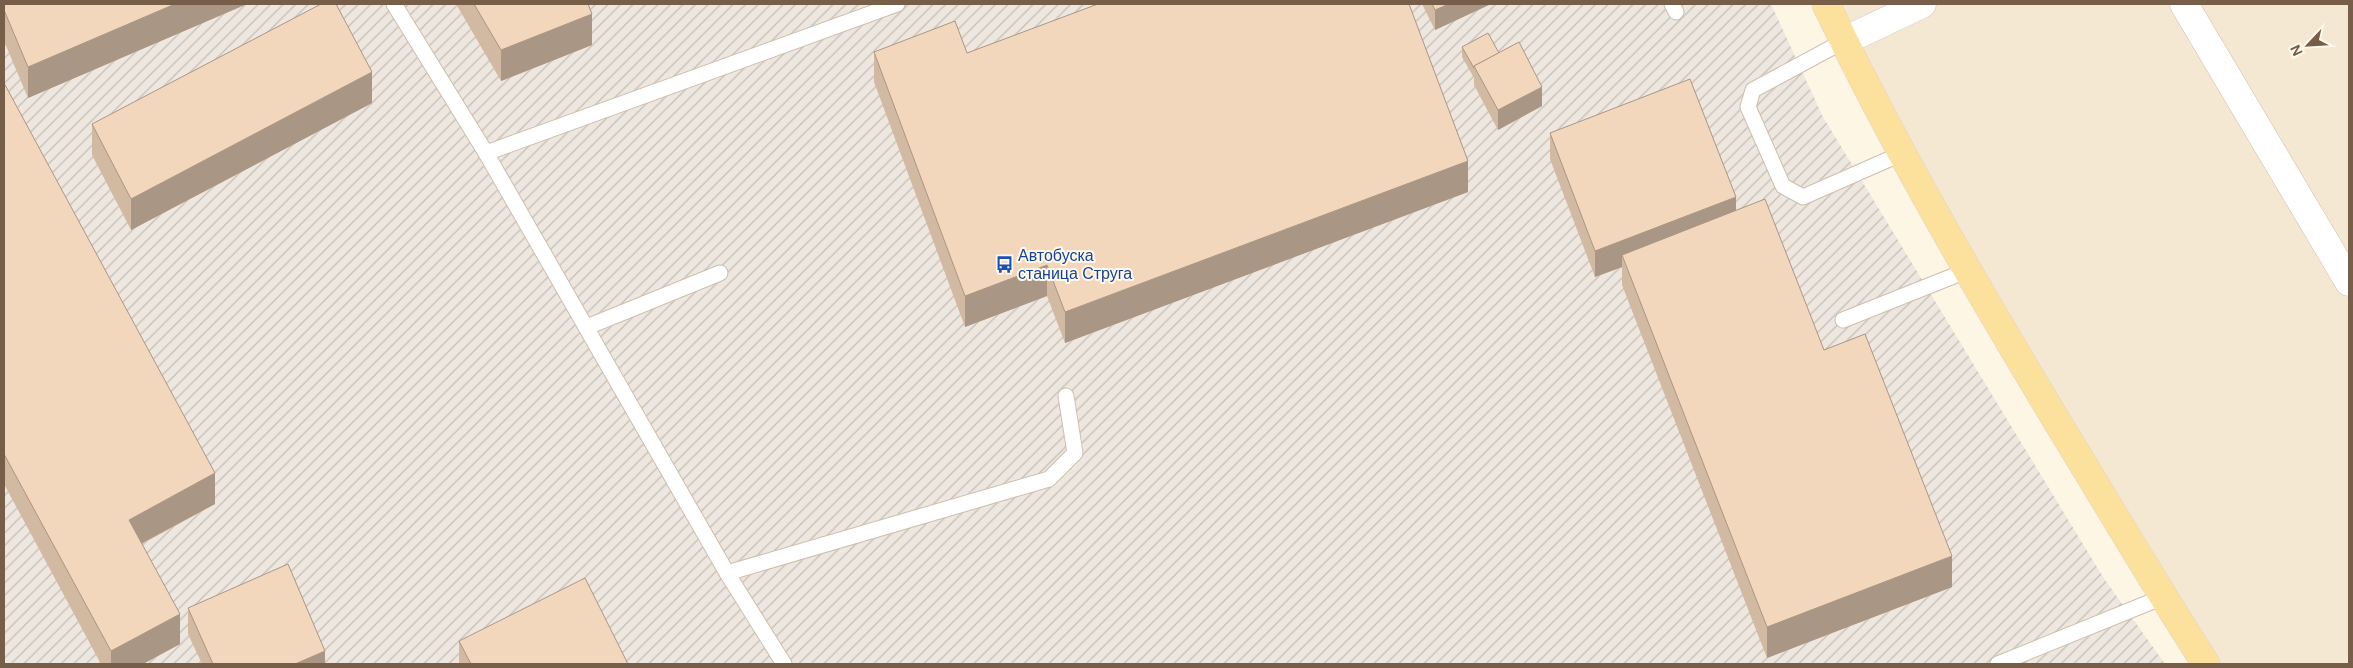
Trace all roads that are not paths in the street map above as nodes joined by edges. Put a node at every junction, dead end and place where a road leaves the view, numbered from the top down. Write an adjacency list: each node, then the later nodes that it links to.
1 (394, 4): 7 (lane)
2 (897, 4): 7 (lane)
3 (1826, 4): 6 (main road)
4 (1922, 4): 6 (street)
5 (2184, 4): 11 (street)
6 (1844, 41): 8 (main road); 8 (lane)
7 (486, 152): 13 (lane)
8 (1901, 154): 9 (main road)
9 (1966, 271): 12 (lane); 16 (main road)
10 (720, 273): 13 (lane)
11 (2349, 282)
12 (1843, 320)
13 (587, 328): 15 (lane)
14 (1066, 396): 15 (lane)
15 (727, 574): 17 (lane)
16 (2164, 597): 18 (lane); 19 (main road)
17 (784, 664)
18 (1998, 664)
19 (2206, 664)

